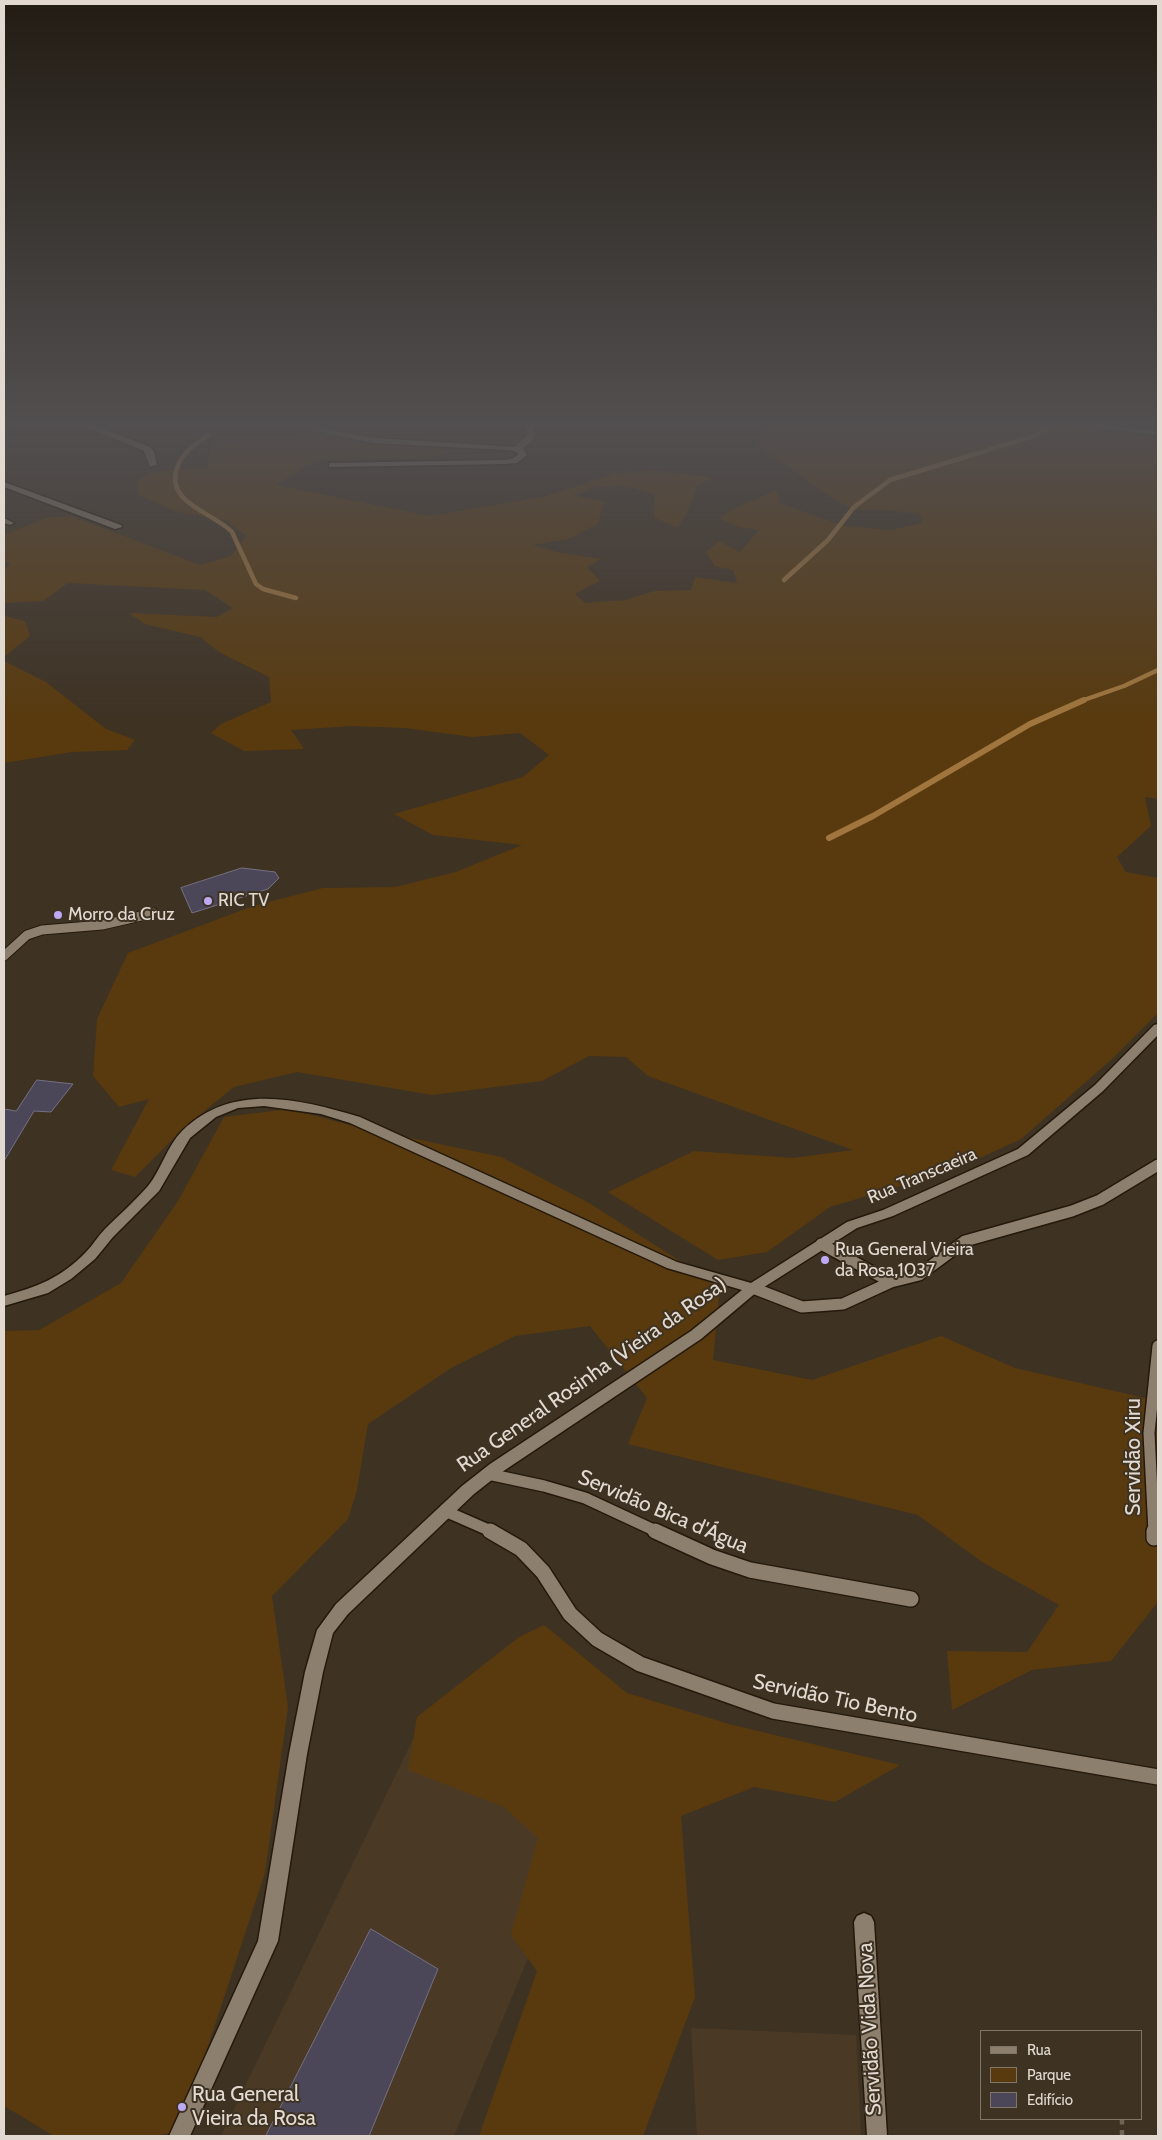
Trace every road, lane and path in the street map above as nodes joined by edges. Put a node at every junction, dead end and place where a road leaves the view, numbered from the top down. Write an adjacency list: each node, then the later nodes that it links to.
1 (104, 522): 2 (street)
2 (118, 527)
3 (154, 913): 4 (lane)
4 (4, 956)
5 (1158, 1028): 7 (street, Rua Transcaeira)
6 (1158, 1165): 8 (lane)
7 (821, 1244): 8 (lane); 9 (street, Rua Transcaeira)
8 (891, 1282): 9 (lane)
9 (753, 1288): 10 (street, Rua General Rosinha (Vieira da Rosa)); 12 (street, Rua General Rosinha (Vieira da Rosa))
10 (4, 1301)
11 (1158, 1346): 14 (lane, Servidão Xiru)
12 (488, 1474): 13 (street, Rua General Rosinha (Vieira da Rosa)); 15 (lane, Servidão Bica d'Água)
13 (445, 1512): 16 (lane, Servidão Tio Bento); 19 (street, Rua General Rosinha (Vieira da Rosa))
14 (1154, 1538)
15 (911, 1599)
16 (1158, 1777)
17 (864, 1922): 20 (street, Servidão Vida Nova)
18 (1122, 2120): 21 (path)
19 (179, 2136)
20 (877, 2136)
21 (1122, 2136)

